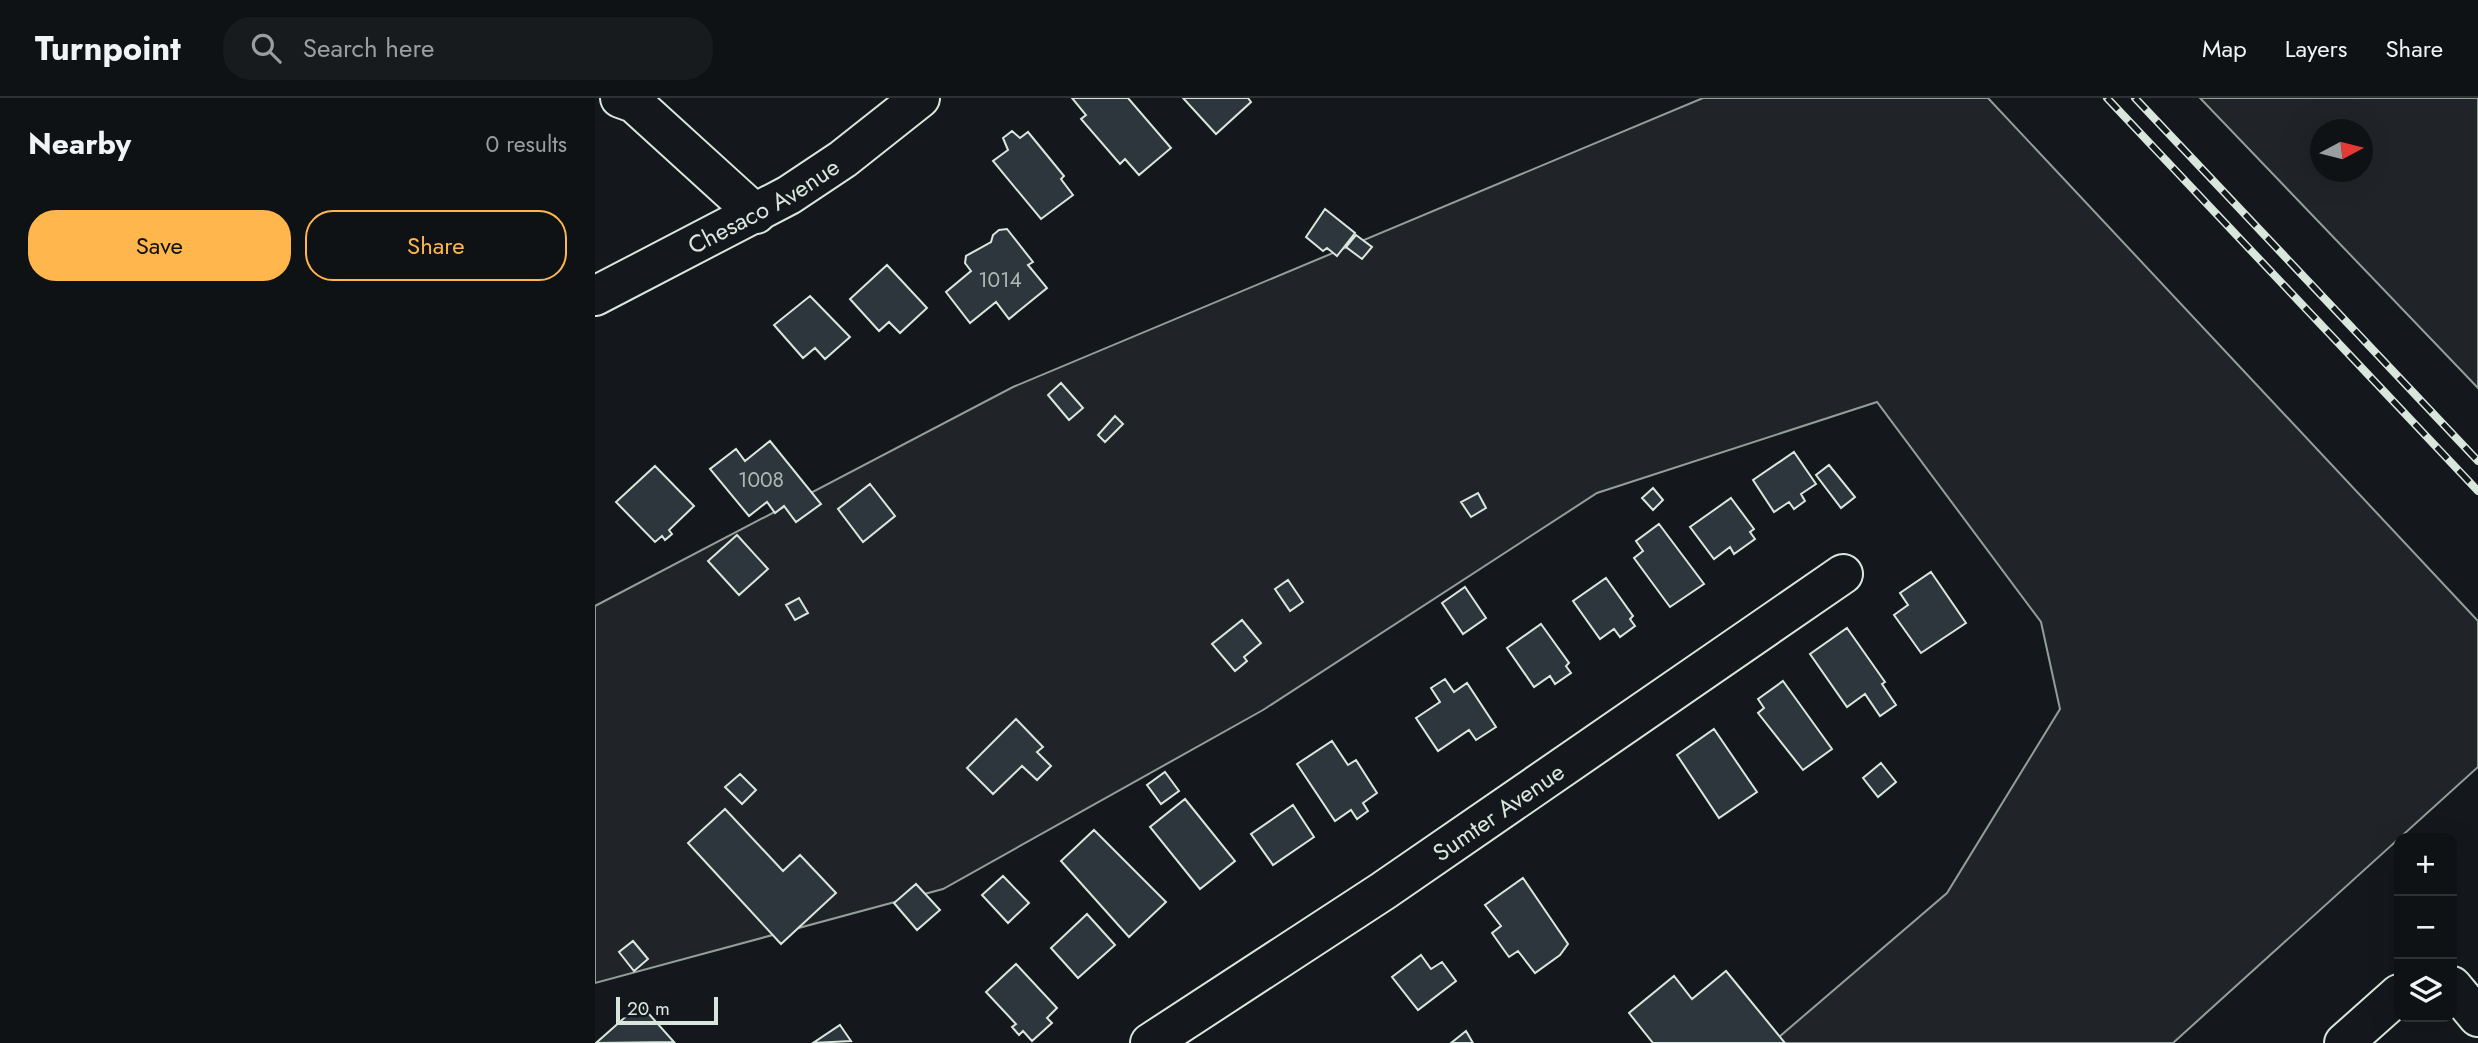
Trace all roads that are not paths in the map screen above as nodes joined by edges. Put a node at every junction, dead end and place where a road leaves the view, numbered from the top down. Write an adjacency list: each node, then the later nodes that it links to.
1 (620, 98): 3 (street)
2 (920, 98): 3 (street, Chesaco Avenue)
3 (756, 214): 4 (street, Chesaco Avenue)
4 (595, 296)
5 (1843, 574): 9 (street, Sumter Avenue)
6 (2457, 992): 8 (street)
7 (2394, 998): 10 (street)
8 (2478, 1017)
9 (1150, 1043)
10 (2344, 1043)

